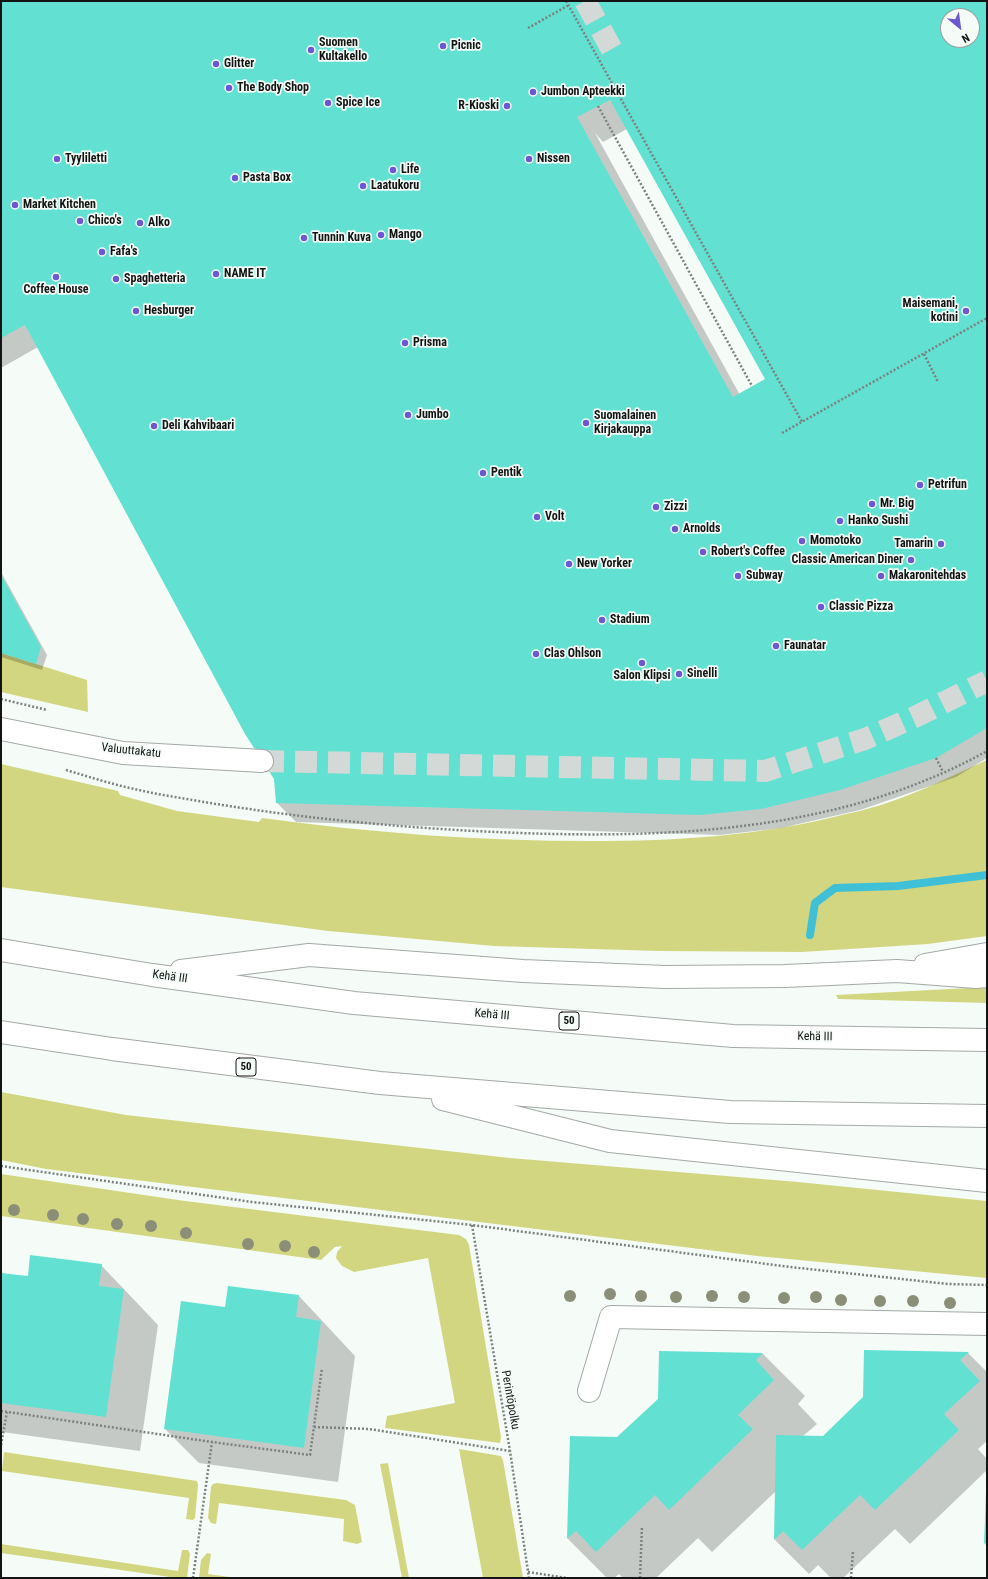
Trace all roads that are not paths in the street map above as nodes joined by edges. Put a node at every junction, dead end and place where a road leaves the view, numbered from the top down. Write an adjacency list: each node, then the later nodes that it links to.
1 (1, 729): 2 (main road, Valuuttakatu)
2 (262, 761)
3 (1, 950): 6 (main road, Kehä III / 50)
4 (987, 954): 5 (main road)
5 (897, 971): 6 (main road); 7 (main road)
6 (152, 975): 9 (main road, Kehä III / 50)
7 (987, 976)
8 (1, 1032): 10 (main road, 50)
9 (987, 1040)
10 (380, 1083): 11 (main road, 50); 12 (main road)
11 (987, 1116)
12 (987, 1181)
13 (987, 1324): 14 (main road)
14 (588, 1391)

